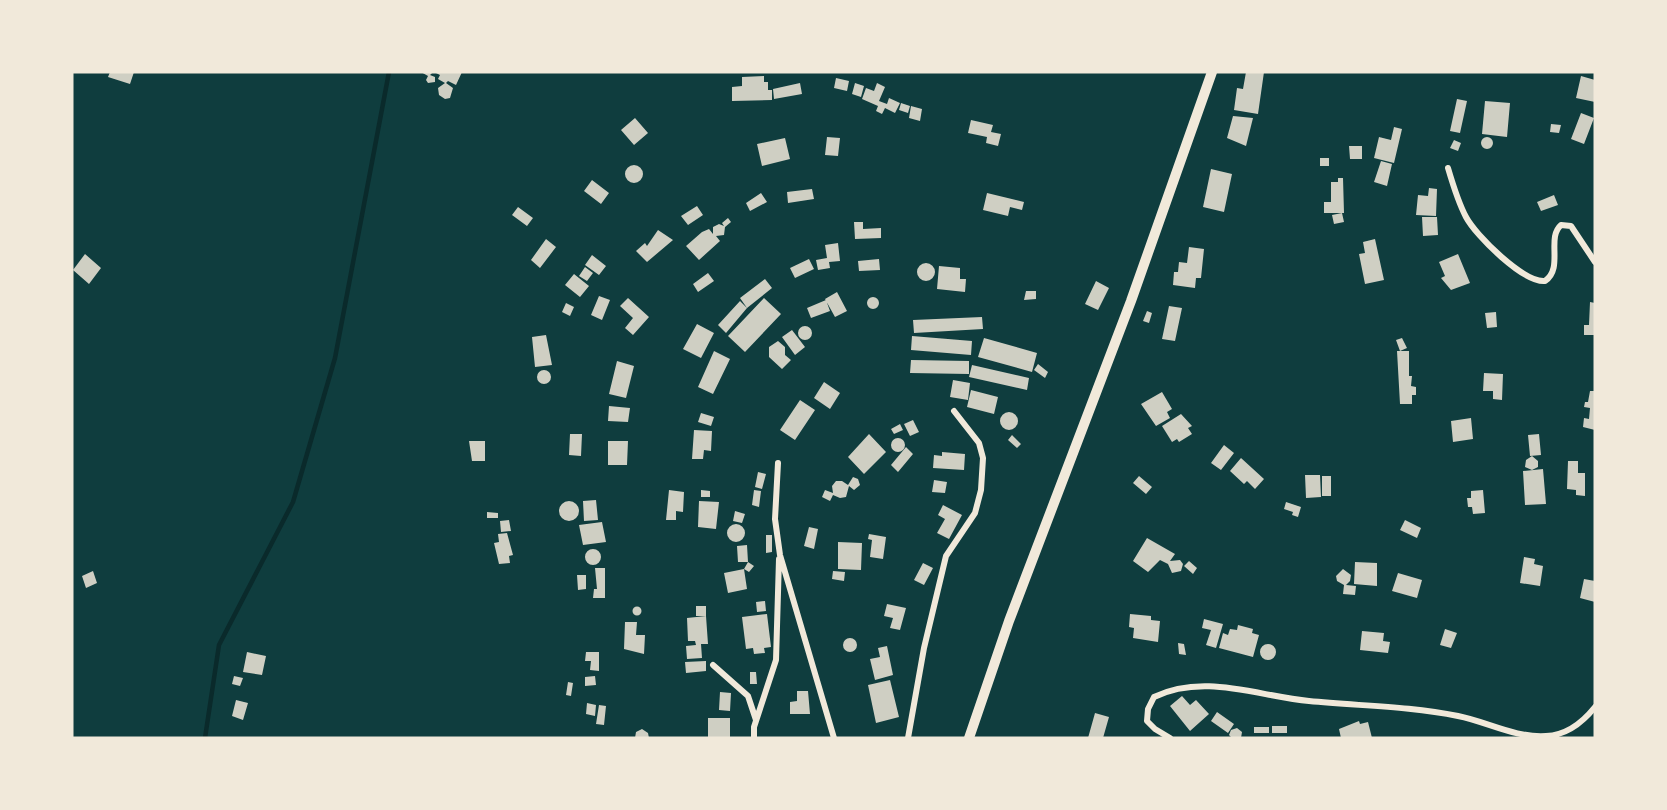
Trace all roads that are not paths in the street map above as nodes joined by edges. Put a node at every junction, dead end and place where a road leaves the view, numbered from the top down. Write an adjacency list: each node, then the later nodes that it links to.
1 (1212, 72): 13 (street)
2 (1448, 168): 3 (street)
3 (1595, 262)
4 (954, 411): 12 (street)
5 (778, 464): 6 (street)
6 (780, 555): 9 (street); 11 (street)
7 (712, 665): 9 (street)
8 (1595, 707): 14 (street)
9 (756, 720): 10 (street)
10 (754, 738)
11 (834, 738)
12 (908, 738)
13 (969, 738)
14 (1170, 738)

